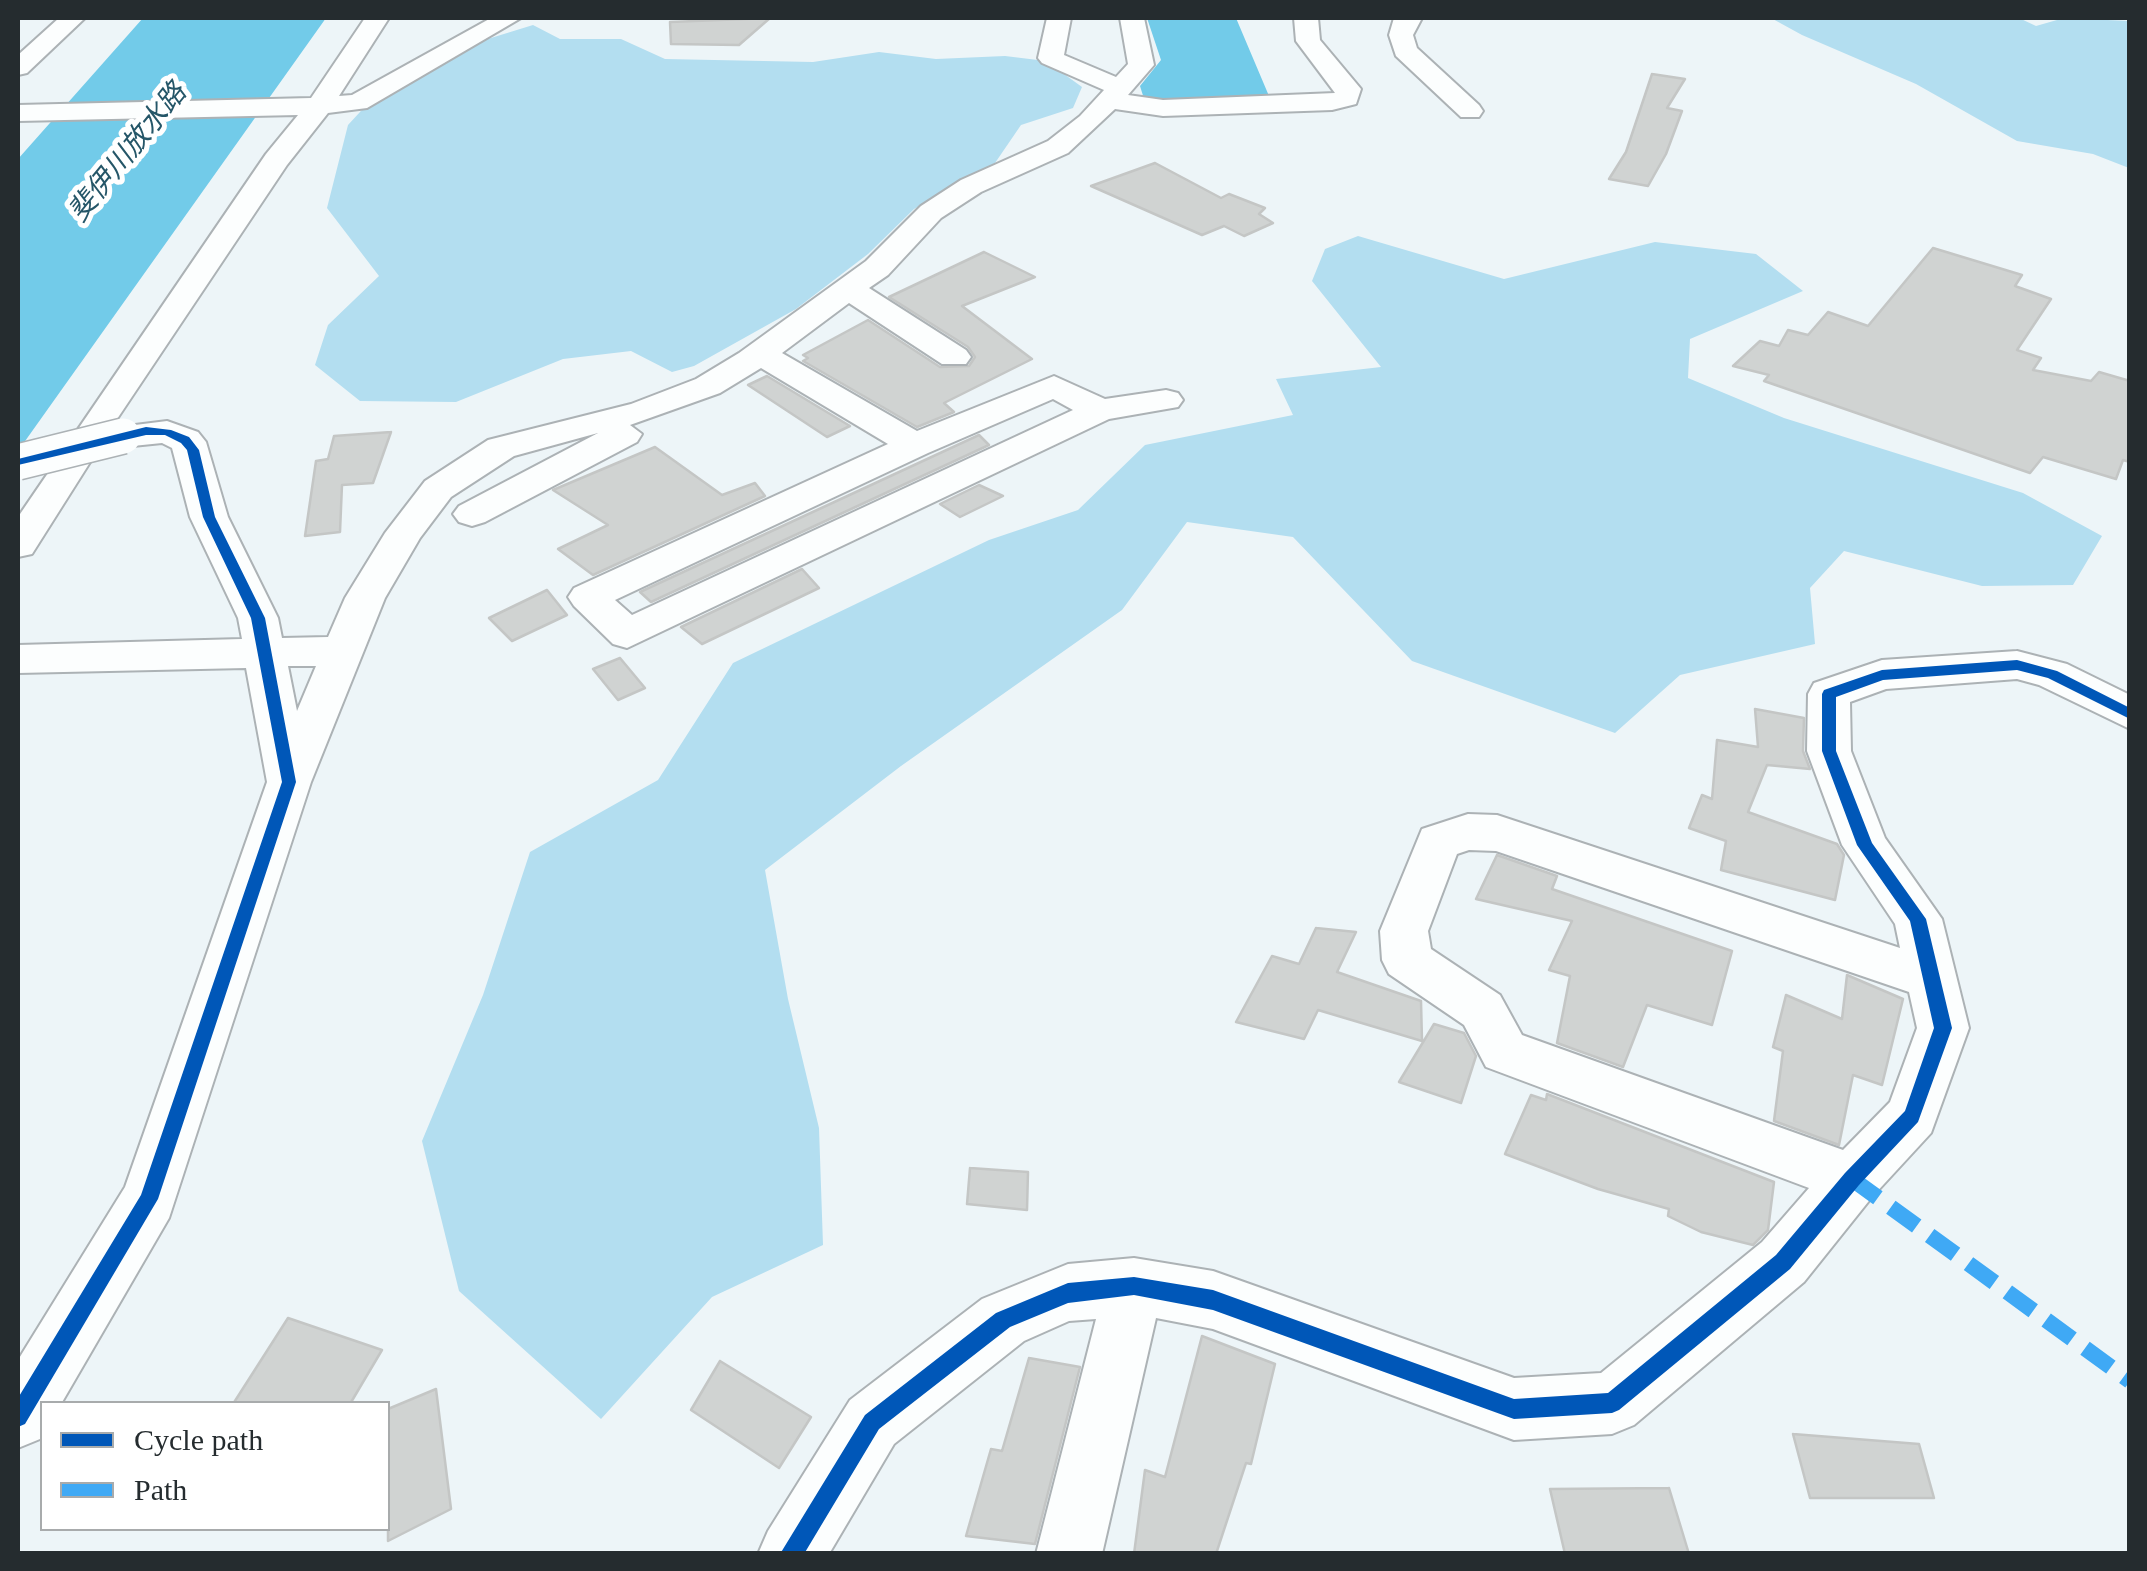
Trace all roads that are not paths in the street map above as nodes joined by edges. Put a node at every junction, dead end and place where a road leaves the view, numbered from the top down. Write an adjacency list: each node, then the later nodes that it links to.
1 (73, 18): 8 (street)
2 (376, 18): 10 (street)
3 (510, 18): 10 (street)
4 (1059, 18): 9 (street)
5 (1132, 18): 9 (street)
6 (1306, 18): 9 (street)
7 (1410, 18): 11 (street)
8 (18, 68)
9 (1117, 95): 13 (street)
10 (304, 107): 12 (street); 22 (street)
11 (1470, 111)
12 (18, 113)
13 (849, 289): 14 (street); 15 (street)
14 (760, 354): 16 (street); 19 (street)
15 (954, 358)
16 (708, 386): 21 (street); 23 (street)
17 (1166, 400): 18 (street)
18 (1100, 410): 19 (street); 19 (street)
19 (915, 445)
20 (18, 462): 24 (street, bridge)
21 (472, 514)
22 (18, 545)
23 (343, 651): 24 (street); 27 (street)
24 (266, 655): 25 (street); 27 (street)
25 (18, 658)
26 (2130, 714): 28 (street)
27 (290, 782): 31 (street)
28 (1932, 979): 29 (street); 29 (street)
29 (1852, 1179): 30 (street)
30 (1134, 1286): 32 (street); 33 (street)
31 (18, 1417)
32 (792, 1554)
33 (1069, 1554)

